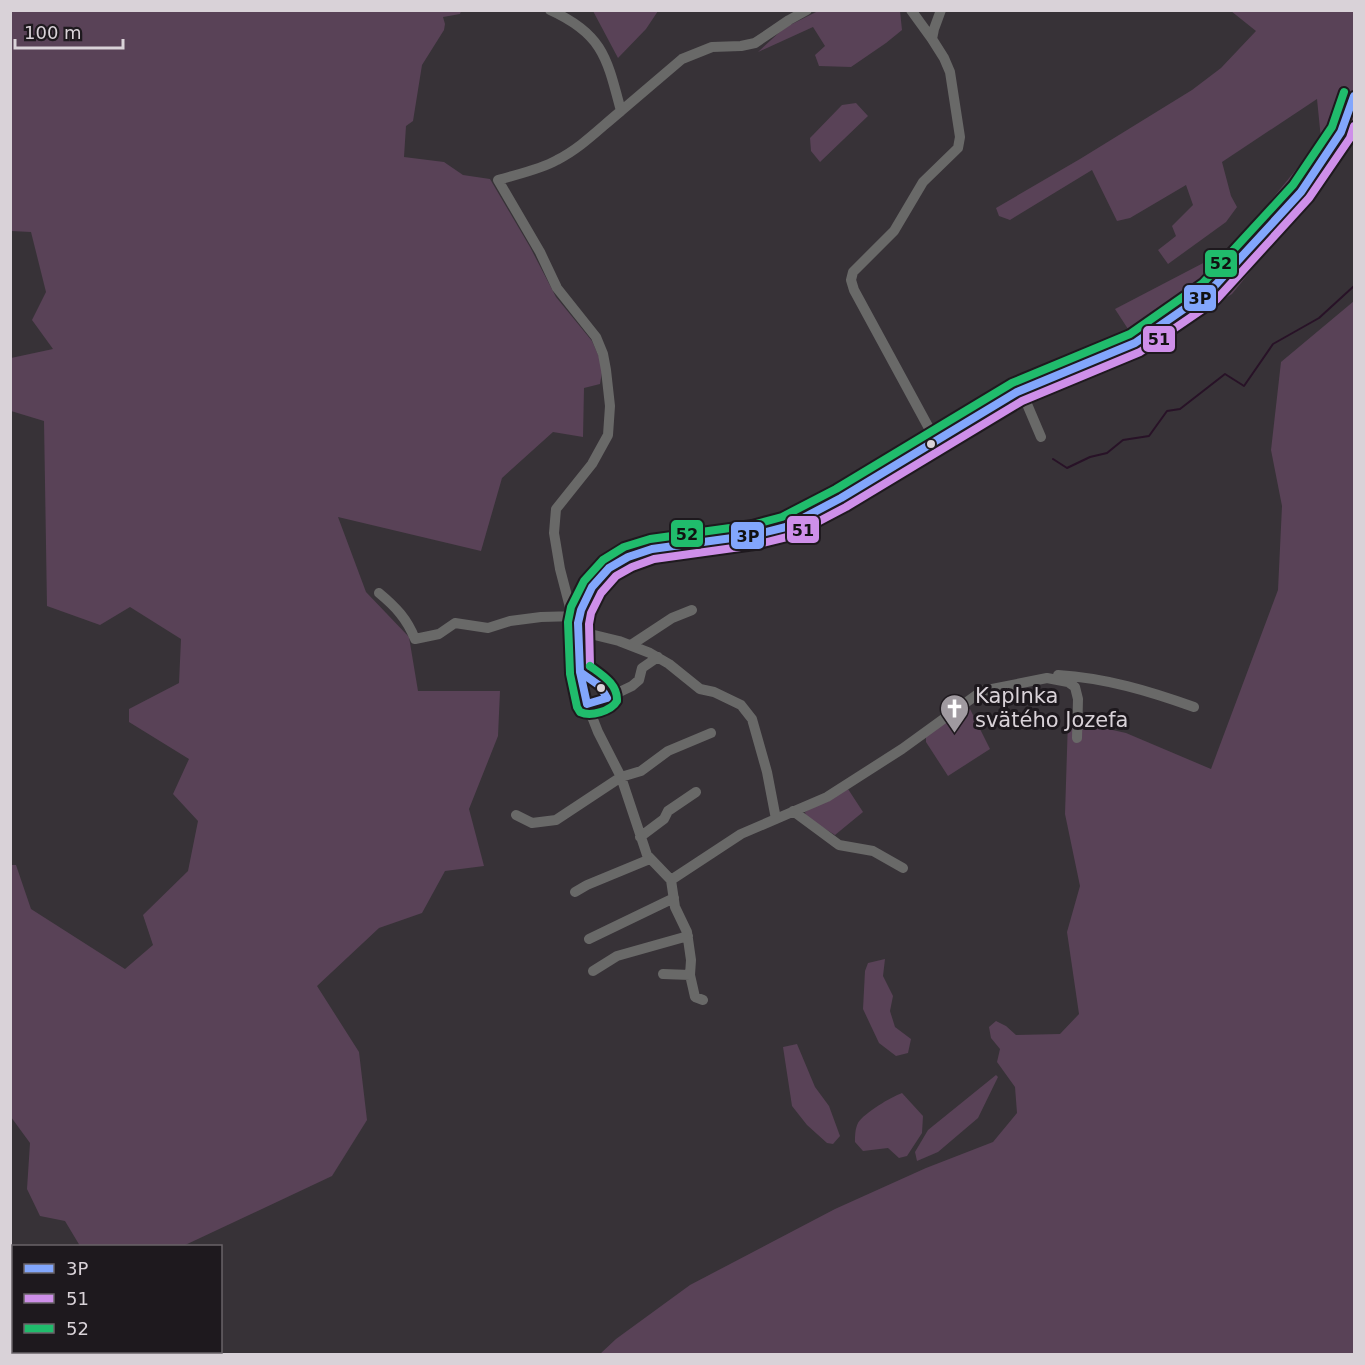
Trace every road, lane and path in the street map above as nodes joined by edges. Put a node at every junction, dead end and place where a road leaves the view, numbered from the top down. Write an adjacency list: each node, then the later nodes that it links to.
1 (550, 10): 7 (street)
2 (807, 10): 7 (street)
3 (911, 10): 5 (street)
4 (941, 10): 5 (street)
5 (932, 39): 10 (street)
6 (1354, 96): 8 (street)
7 (621, 111): 13 (street)
8 (1022, 390): 9 (street); 10 (street)
9 (1041, 437)
10 (936, 441): 13 (street)
11 (379, 593): 13 (street)
12 (692, 610): 15 (street)
13 (576, 616): 14 (street)
14 (578, 631): 15 (street); 17 (street)
15 (631, 645): 16 (street)
16 (658, 657): 19 (street); 28 (street)
17 (580, 672): 19 (street); 20 (street)
18 (1047, 678): 21 (street); 23 (street); 26 (street)
19 (607, 698): 20 (street)
20 (587, 704): 24 (street)
21 (1194, 707)
22 (711, 733): 24 (street)
23 (1077, 738)
24 (621, 777): 27 (street); 29 (street)
25 (696, 792): 29 (street)
26 (794, 811): 28 (street); 31 (street)
27 (516, 814)
28 (776, 819): 32 (street)
29 (640, 837): 30 (street)
30 (650, 859): 32 (street); 33 (street)
31 (903, 868)
32 (670, 880): 34 (street)
33 (575, 892)
34 (674, 898): 35 (street); 36 (street)
35 (688, 936): 37 (street); 39 (street)
36 (589, 939)
37 (593, 971)
38 (663, 974): 39 (street)
39 (690, 975): 40 (street)
40 (703, 1000)

